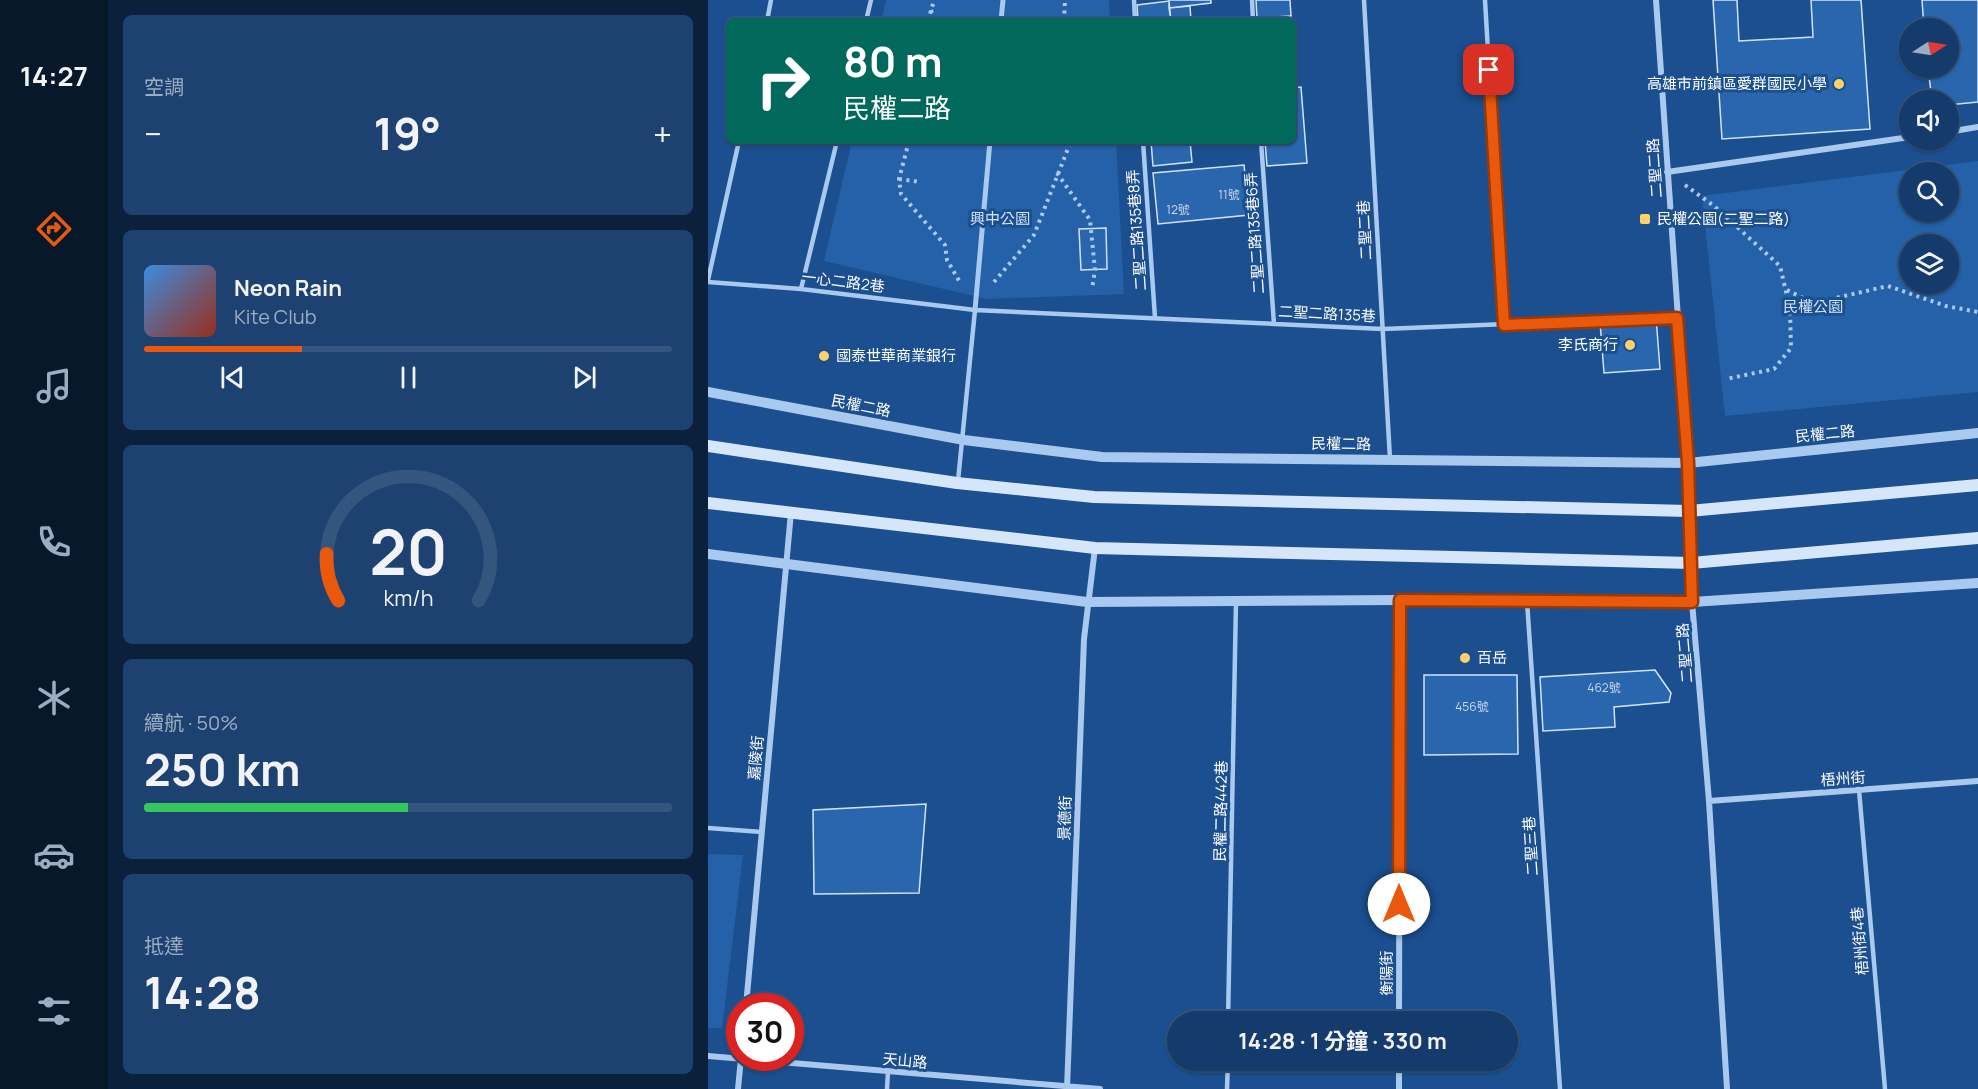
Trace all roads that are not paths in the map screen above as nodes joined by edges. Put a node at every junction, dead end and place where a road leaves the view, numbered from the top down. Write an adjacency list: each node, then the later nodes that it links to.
1 (771, 0): 9 (lane)
2 (871, 0): 10 (lane)
3 (1003, 0): 11 (street)
4 (1134, 0): 12 (lane)
5 (1252, 0): 13 (lane)
6 (1364, 0): 30 (lane, 二聖二巷)
7 (1485, 0): 29 (lane)
8 (1656, 0): 22 (street, 二聖二路)
9 (768, 18)
10 (867, 18)
11 (1001, 18)
12 (1135, 18)
13 (1253, 18)
14 (1978, 127): 15 (street)
15 (1959, 130)
16 (1899, 139): 22 (street)
17 (739, 144): 23 (lane)
18 (836, 144): 24 (lane)
19 (990, 144): 25 (street)
20 (1143, 144): 26 (lane, 二聖二路135巷8弄)
21 (1261, 144): 28 (lane, 二聖二路135巷6弄)
22 (1667, 171): 27 (street, 二聖二路)
23 (708, 281): 24 (lane, 一心二路2巷)
24 (801, 288): 25 (lane, 一心二路2巷)
25 (975, 310): 26 (lane, 二聖二路135巷); 33 (lane)
26 (1155, 318): 28 (lane, 二聖二路135巷)
27 (1677, 318): 29 (lane, 二聖二路135巷); 36 (street, 二聖二路)
28 (1274, 324): 30 (lane, 二聖二路135巷)
29 (1504, 325): 30 (lane, 二聖二路135巷)
30 (1383, 329): 35 (lane, 二聖二巷)
31 (708, 392): 33 (street, 民權二路)
32 (1978, 433): 36 (street, 民權二路)
33 (964, 440): 35 (street, 民權二路); 37 (lane)
34 (708, 446): 37 (main road)
35 (1390, 460): 36 (street, 民權二路)
36 (1688, 463): 40 (street, 二聖二路)
37 (957, 483): 40 (main road)
38 (1978, 485): 40 (main road)
39 (708, 503): 41 (main road)
40 (1689, 511): 45 (street, 二聖二路)
41 (791, 512): 43 (main road); 46 (street, 嘉陵街)
42 (1978, 538): 45 (main road)
43 (1095, 548): 45 (main road); 51 (street, 景德街)
44 (708, 554): 46 (street)
45 (1691, 563): 52 (street, 二聖二路)
46 (786, 564): 51 (street); 57 (street, 嘉陵街)
47 (1978, 583): 52 (street)
48 (1400, 600): 49 (street); 50 (street); 60 (street, 衡陽街)
49 (1236, 601): 51 (street); 59 (lane, 民權二路442巷)
50 (1527, 601): 52 (street); 74 (lane, 二聖三巷)
51 (1087, 602): 68 (street, 景德街)
52 (1692, 602): 55 (street, 二聖二路)
53 (1978, 781): 54 (street, 梧州街)
54 (1859, 790): 55 (street, 梧州街); 76 (lane, 梧州街4巷)
55 (1709, 801): 75 (street, 二聖二路)
56 (708, 828): 57 (lane)
57 (762, 832): 58 (street, 嘉陵街)
58 (747, 993)
59 (1228, 1011)
60 (1399, 1011)
61 (708, 1056): 62 (street, 天山路)
62 (726, 1057)
63 (804, 1064): 65 (street, 天山路)
64 (740, 1071): 69 (street)
65 (888, 1071): 68 (street, 天山路); 70 (lane)
66 (1227, 1071): 72 (lane)
67 (1399, 1071): 73 (street)
68 (1067, 1088): 71 (street, 天山路)
69 (738, 1089)
70 (887, 1089)
71 (1100, 1089)
72 (1227, 1089)
73 (1399, 1089)
74 (1560, 1089)
75 (1727, 1089)
76 (1885, 1089)

